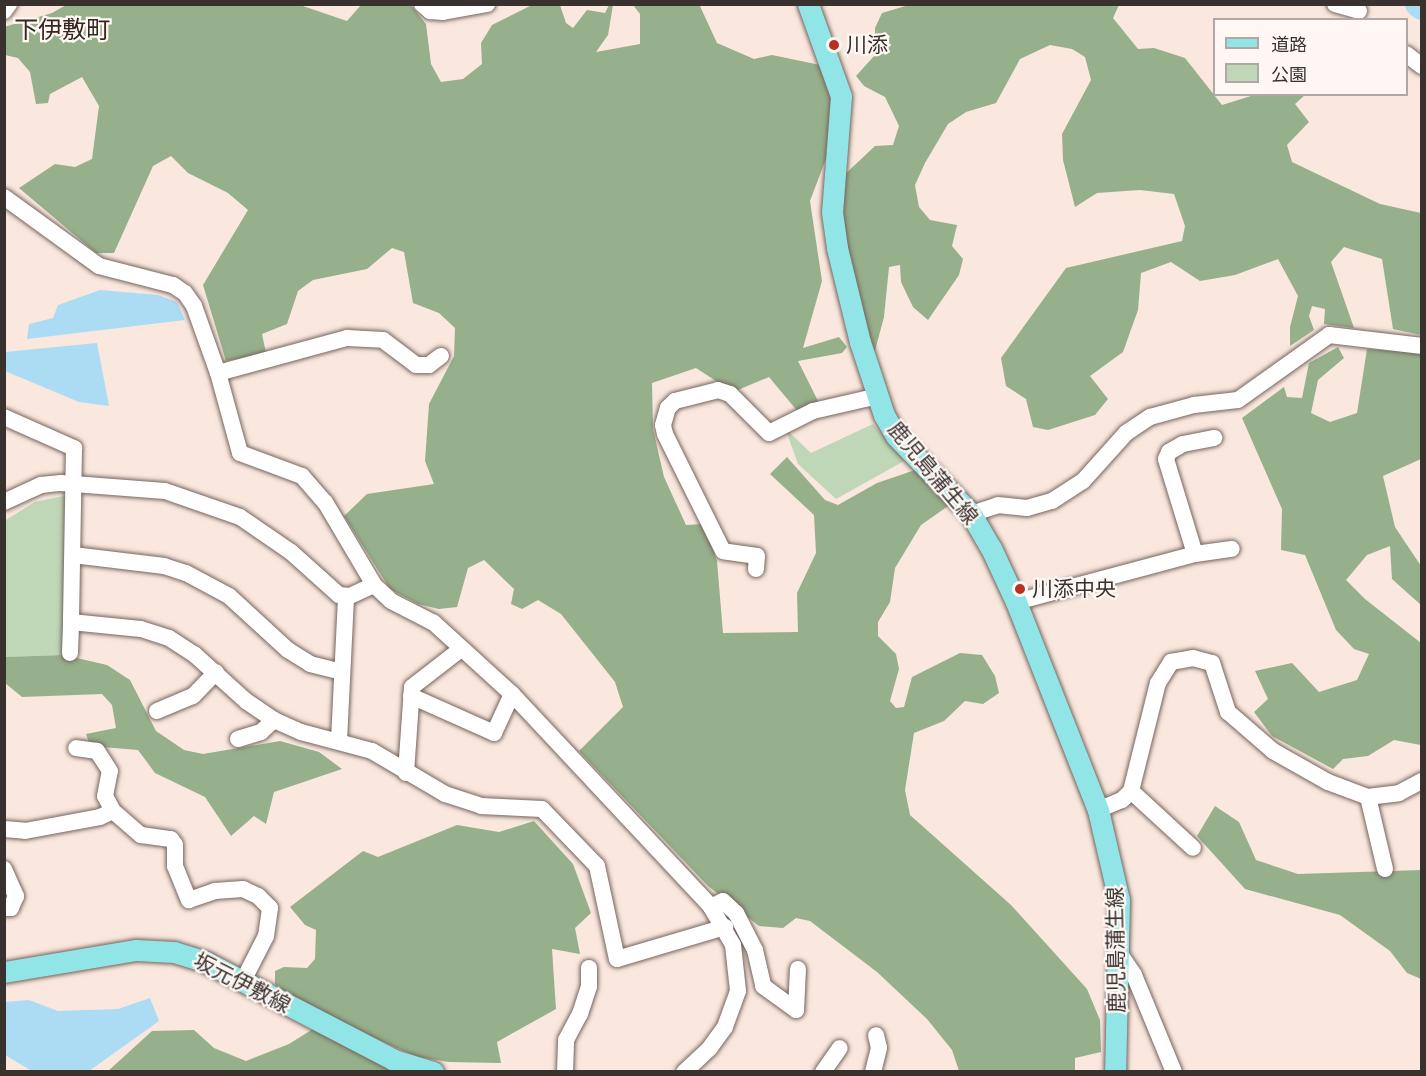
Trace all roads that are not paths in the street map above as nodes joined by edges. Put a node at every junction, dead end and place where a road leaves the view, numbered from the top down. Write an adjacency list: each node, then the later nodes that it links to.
1 (9, 4): 6 (street)
2 (422, 4): 3 (street)
3 (487, 4)
4 (808, 4): 14 (main road, 鹿児島蒲生線)
5 (1335, 4): 7 (street)
6 (4, 11)
7 (1361, 12)
8 (1408, 55): 9 (street)
9 (1422, 66)
10 (4, 196): 13 (street)
11 (1422, 346): 19 (street)
12 (441, 356): 13 (street)
13 (218, 374): 24 (street)
14 (878, 396): 19 (main road, 鹿児島蒲生線); 23 (street)
15 (4, 417): 17 (street)
16 (1214, 438): 21 (street)
17 (76, 483): 18 (street); 22 (street); 25 (street)
18 (4, 502)
19 (971, 514): 26 (main road, 鹿児島蒲生線)
20 (1232, 549): 21 (street)
21 (1195, 554): 26 (street)
22 (74, 555): 27 (street); 31 (street)
23 (756, 570)
24 (374, 585): 25 (street); 28 (street)
25 (346, 597): 31 (street)
26 (1016, 602): 43 (main road, 鹿児島蒲生線)
27 (71, 622): 29 (street); 30 (street)
28 (461, 649): 32 (street); 33 (street)
29 (70, 652)
30 (216, 672): 34 (street); 35 (street)
31 (342, 672): 37 (street)
32 (512, 694): 33 (street); 49 (street)
33 (411, 696): 39 (street)
34 (157, 711)
35 (274, 720): 36 (street); 37 (street)
36 (238, 739)
37 (339, 741): 39 (street)
38 (76, 748): 44 (street)
39 (406, 773): 51 (street)
40 (1422, 781): 42 (street)
41 (1131, 791): 42 (street); 43 (street); 46 (street)
42 (1368, 797): 48 (street)
43 (1098, 810): 52 (main road, 鹿児島蒲生線)
44 (113, 811): 45 (street); 56 (street)
45 (4, 829)
46 (1192, 848)
47 (4, 869): 50 (street)
48 (1385, 869)
49 (711, 907): 51 (street); 54 (street)
50 (4, 908)
51 (725, 927): 61 (street)
52 (1120, 954): 64 (main road, 鹿児島蒲生線); 65 (street)
53 (589, 968): 60 (street)
54 (798, 969)
55 (4, 972): 56 (main road, 坂元伊敷線)
56 (243, 981): 59 (main road, 坂元伊敷線)
57 (876, 1035): 63 (street)
58 (840, 1048): 62 (street)
59 (433, 1071)
60 (565, 1071)
61 (684, 1071)
62 (823, 1071)
63 (873, 1071)
64 (1115, 1071)
65 (1174, 1071)

